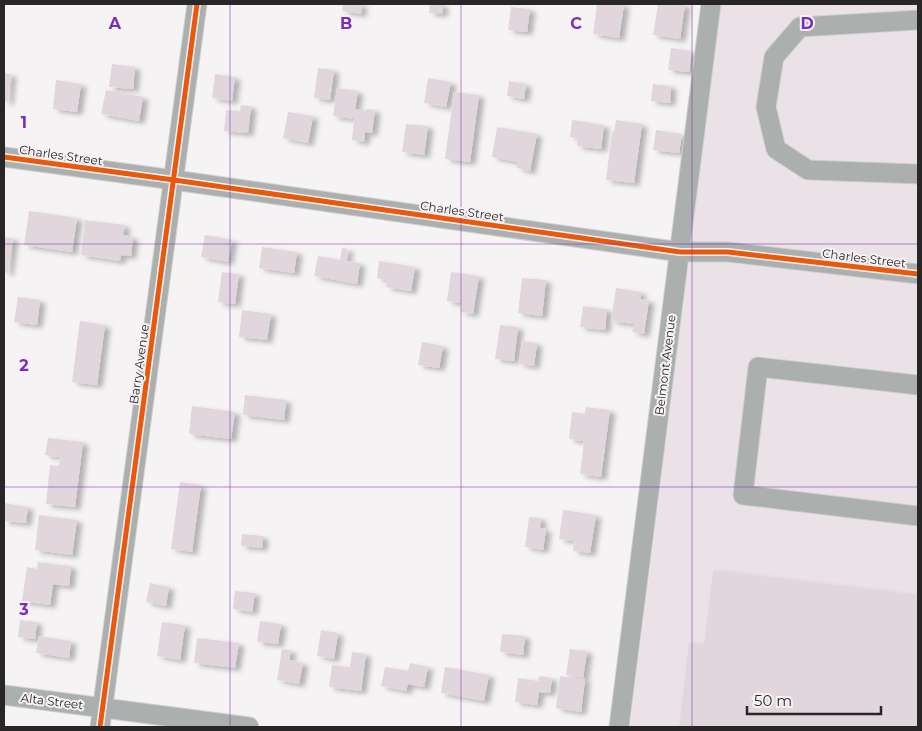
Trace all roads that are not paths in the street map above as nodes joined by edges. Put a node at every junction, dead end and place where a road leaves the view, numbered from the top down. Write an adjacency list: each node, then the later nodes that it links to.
1 (197, 4): 6 (street, Barry Avenue)
2 (711, 4): 7 (street, Belmont Avenue)
3 (918, 20): 5 (street)
4 (4, 157): 6 (street, Charles Street)
5 (918, 174)
6 (174, 180): 7 (street, Charles Street); 12 (street, Barry Avenue)
7 (680, 252): 8 (street, Charles Street); 15 (street, Belmont Avenue)
8 (918, 274)
9 (918, 385): 10 (street)
10 (918, 516)
11 (4, 695): 12 (street, Alta Street)
12 (103, 707): 13 (street, Barry Avenue); 14 (street, Alta Street)
13 (100, 727)
14 (249, 727)
15 (620, 727)

